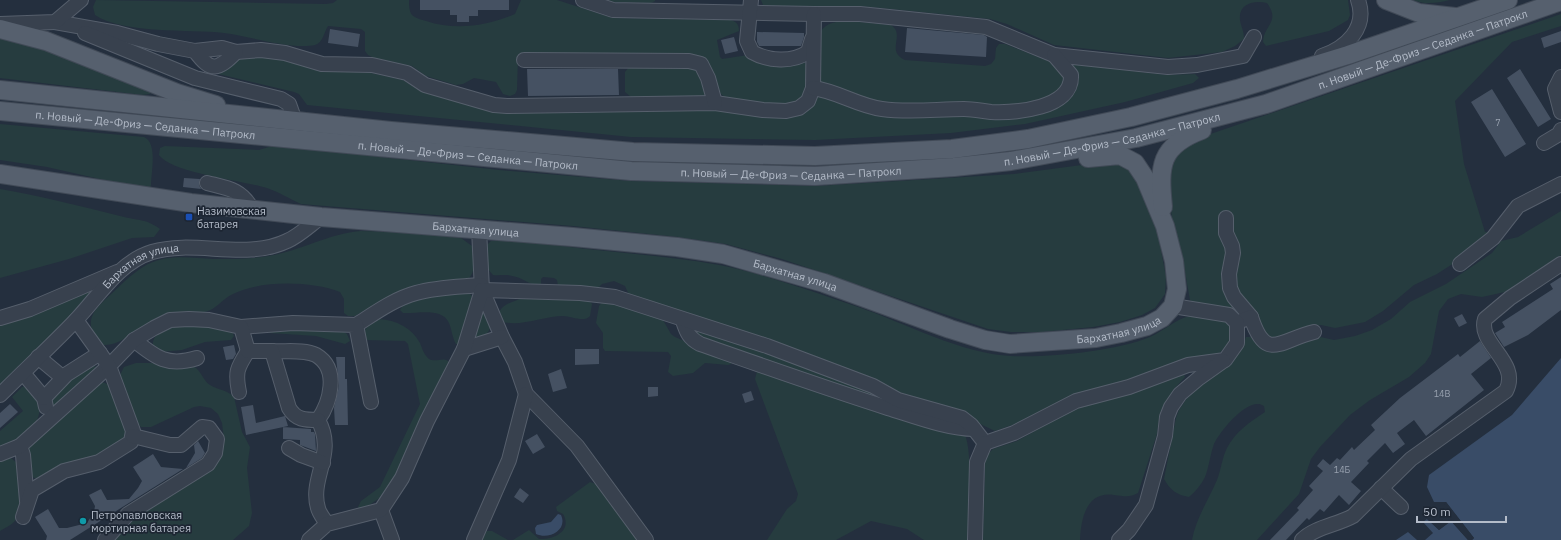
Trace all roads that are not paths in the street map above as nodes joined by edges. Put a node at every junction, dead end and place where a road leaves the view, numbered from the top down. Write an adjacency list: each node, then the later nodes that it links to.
1 (81, 0): 10 (street)
2 (583, 0): 7 (street)
3 (1358, 0): 19 (street)
4 (1386, 0): 9 (main road)
5 (1508, 0): 9 (main road, п. Новый — Де-Фриз — Седанка — Патрокл)
6 (1561, 1): 23 (main road, п. Новый — Де-Фриз — Седанка — Патрокл)
7 (750, 6): 8 (street); 13 (street)
8 (814, 14): 13 (street); 15 (street)
9 (1460, 17): 19 (main road, п. Новый — Де-Фриз — Седанка — Патрокл)
10 (55, 22): 11 (street); 21 (street); 26 (street)
11 (0, 24)
12 (0, 29): 25 (main road)
13 (814, 29): 18 (street)
14 (1254, 37): 15 (street)
15 (1054, 55): 18 (street)
16 (524, 60): 21 (street)
17 (1561, 77): 24 (street)
18 (813, 88): 21 (street)
19 (1237, 89): 26 (main road, п. Новый — Де-Фриз — Седанка — Патрокл)
20 (0, 90): 25 (main road, п. Новый — Де-Фриз — Седанка — Патрокл)
21 (715, 103)
22 (0, 111): 29 (main road, п. Новый — Де-Фриз — Седанка — Патрокл)
23 (1241, 112): 29 (main road, п. Новый — Де-Фриз — Седанка — Патрокл); 36 (main road)
24 (1561, 112)
25 (253, 117): 26 (main road, п. Новый — Де-Фриз — Седанка — Патрокл)
26 (295, 121)
27 (1561, 130): 28 (street)
28 (1544, 143)
29 (1011, 161): 36 (main road)
30 (0, 174): 33 (main road, Бархатная улица)
31 (207, 183): 33 (street)
32 (1561, 184): 38 (street)
33 (252, 209): 34 (main road, Бархатная улица)
34 (321, 217): 37 (main road, Бархатная улица); 40 (street, Бархатная улица)
35 (1226, 218): 43 (street)
36 (1165, 226): 42 (main road, Бархатная улица)
37 (479, 229): 41 (street); 42 (main road, Бархатная улица)
38 (1460, 264)
39 (1561, 264): 77 (street)
40 (122, 270): 44 (street); 45 (street, Бархатная улица)
41 (481, 288): 46 (street); 48 (street); 51 (street); 53 (street)
42 (1173, 306): 47 (street)
43 (1251, 317): 47 (street); 50 (street)
44 (0, 318)
45 (76, 320): 56 (street); 57 (street, Бархатная улица)
46 (684, 320): 70 (street); 70 (street)
47 (1237, 324): 59 (street)
48 (356, 325): 49 (street); 67 (street)
49 (241, 327): 52 (street); 55 (street)
50 (1314, 332)
51 (502, 337): 53 (street); 64 (street)
52 (134, 340): 58 (street); 60 (street)
53 (464, 349): 80 (street)
54 (272, 351): 55 (street); 68 (street); 68 (street)
55 (248, 352): 63 (street)
56 (100, 353): 60 (street); 62 (street)
57 (38, 357): 61 (street, Бархатная улица); 62 (street)
58 (197, 358)
59 (1225, 360): 72 (street); 89 (street)
60 (109, 366): 69 (street); 71 (street)
61 (22, 373): 65 (street, Бархатная улица); 66 (street)
62 (62, 377): 66 (street)
63 (239, 392)
64 (526, 394): 86 (street); 87 (street)
65 (0, 395)
66 (44, 398): 69 (street)
67 (371, 402)
68 (318, 420): 76 (street)
69 (48, 421): 73 (street)
70 (974, 429): 72 (street)
71 (133, 436): 78 (street); 84 (street)
72 (985, 443): 88 (street)
73 (20, 446): 75 (street); 78 (street)
74 (290, 448): 76 (street)
75 (0, 454)
76 (323, 462): 82 (street)
77 (1381, 488): 79 (street); 90 (street)
78 (27, 501): 81 (street)
79 (1401, 508)
80 (381, 510): 82 (street); 83 (street)
81 (23, 517)
82 (327, 524): 85 (street)
83 (390, 539)
84 (105, 540)
85 (309, 540)
86 (474, 540)
87 (646, 540)
88 (975, 540)
89 (1119, 540)
90 (1302, 540)

